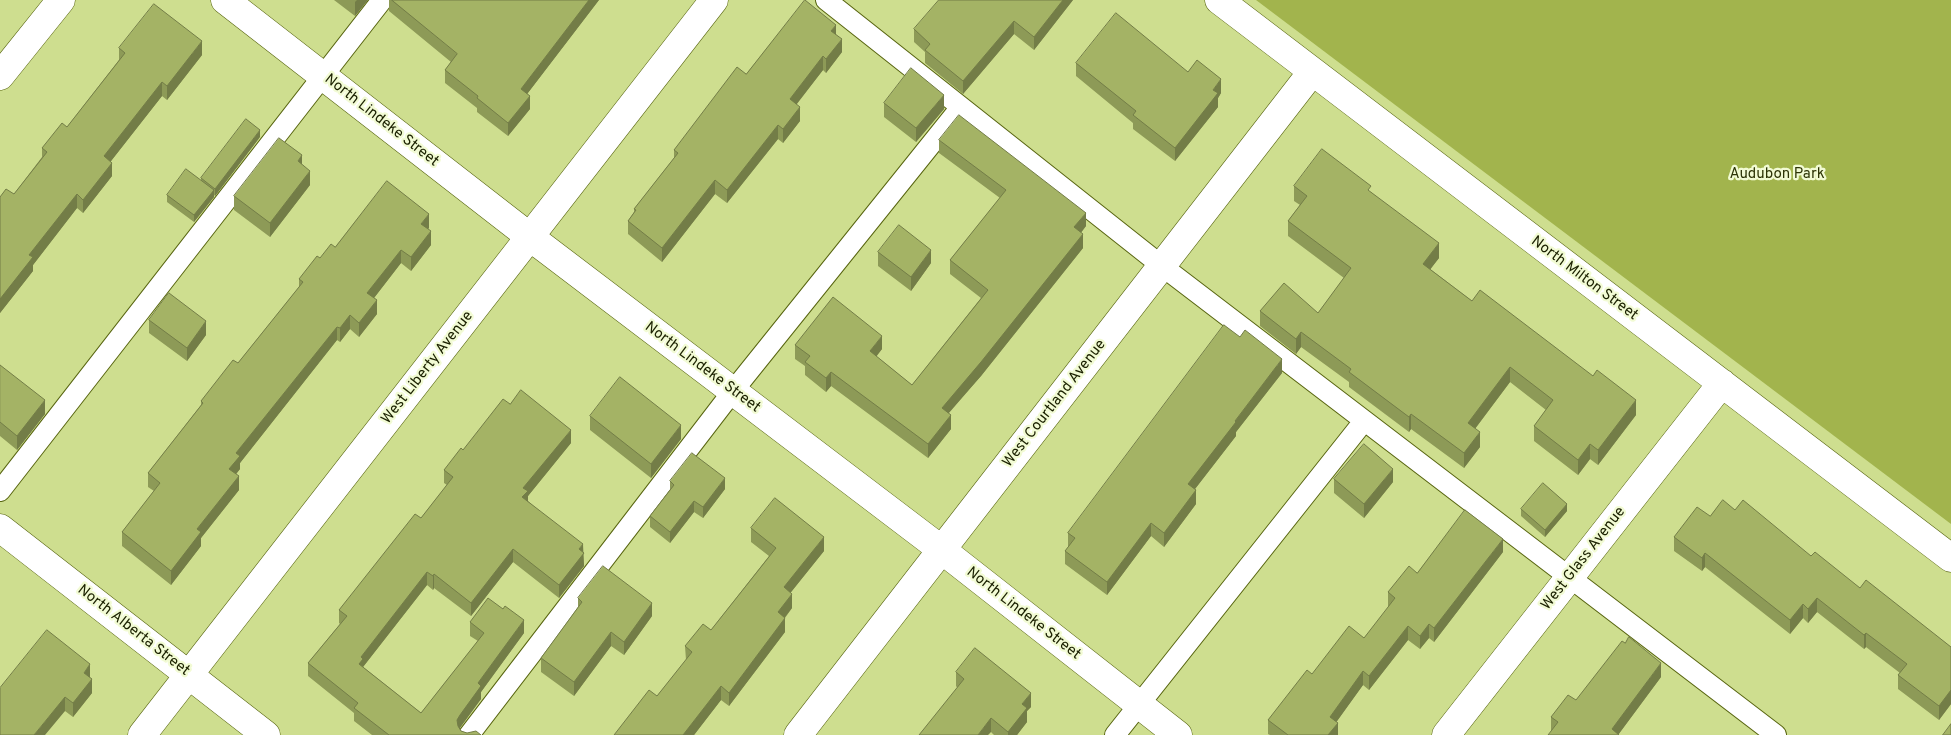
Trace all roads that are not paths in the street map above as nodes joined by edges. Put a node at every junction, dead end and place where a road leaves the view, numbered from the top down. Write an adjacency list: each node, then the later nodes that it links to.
1 (61, 0): 8 (street)
2 (225, 0): 9 (street, North Lindeke Street)
3 (382, 0): 9 (lane)
4 (714, 0): 11 (street, West Liberty Avenue)
5 (826, 0): 10 (lane)
6 (1218, 0): 7 (street, North Milton Street)
7 (1312, 72): 12 (street, West Courtland Avenue); 13 (street, North Milton Street)
8 (0, 76)
9 (323, 76): 11 (street, North Lindeke Street); 16 (lane)
10 (961, 107): 12 (lane); 14 (lane)
11 (530, 237): 14 (street, North Lindeke Street); 21 (street, West Liberty Avenue)
12 (1162, 266): 15 (lane); 18 (street, West Courtland Avenue)
13 (1722, 384): 19 (street, North Milton Street); 20 (street, West Glass Avenue)
14 (733, 391): 18 (street, North Lindeke Street); 25 (lane)
15 (1364, 421): 20 (lane); 22 (lane)
16 (0, 490)
17 (0, 528): 21 (street, North Alberta Street)
18 (942, 550): 22 (street, North Lindeke Street); 26 (street, West Courtland Avenue)
19 (1951, 558)
20 (1570, 577): 29 (street, West Glass Avenue); 30 (lane)
21 (189, 675): 23 (street, West Liberty Avenue); 24 (street, North Alberta Street)
22 (1138, 704): 27 (lane); 28 (street, North Lindeke Street)
23 (142, 735)
24 (266, 735)
25 (469, 735)
26 (798, 735)
27 (1115, 735)
28 (1178, 735)
29 (1446, 735)
30 (1776, 735)

